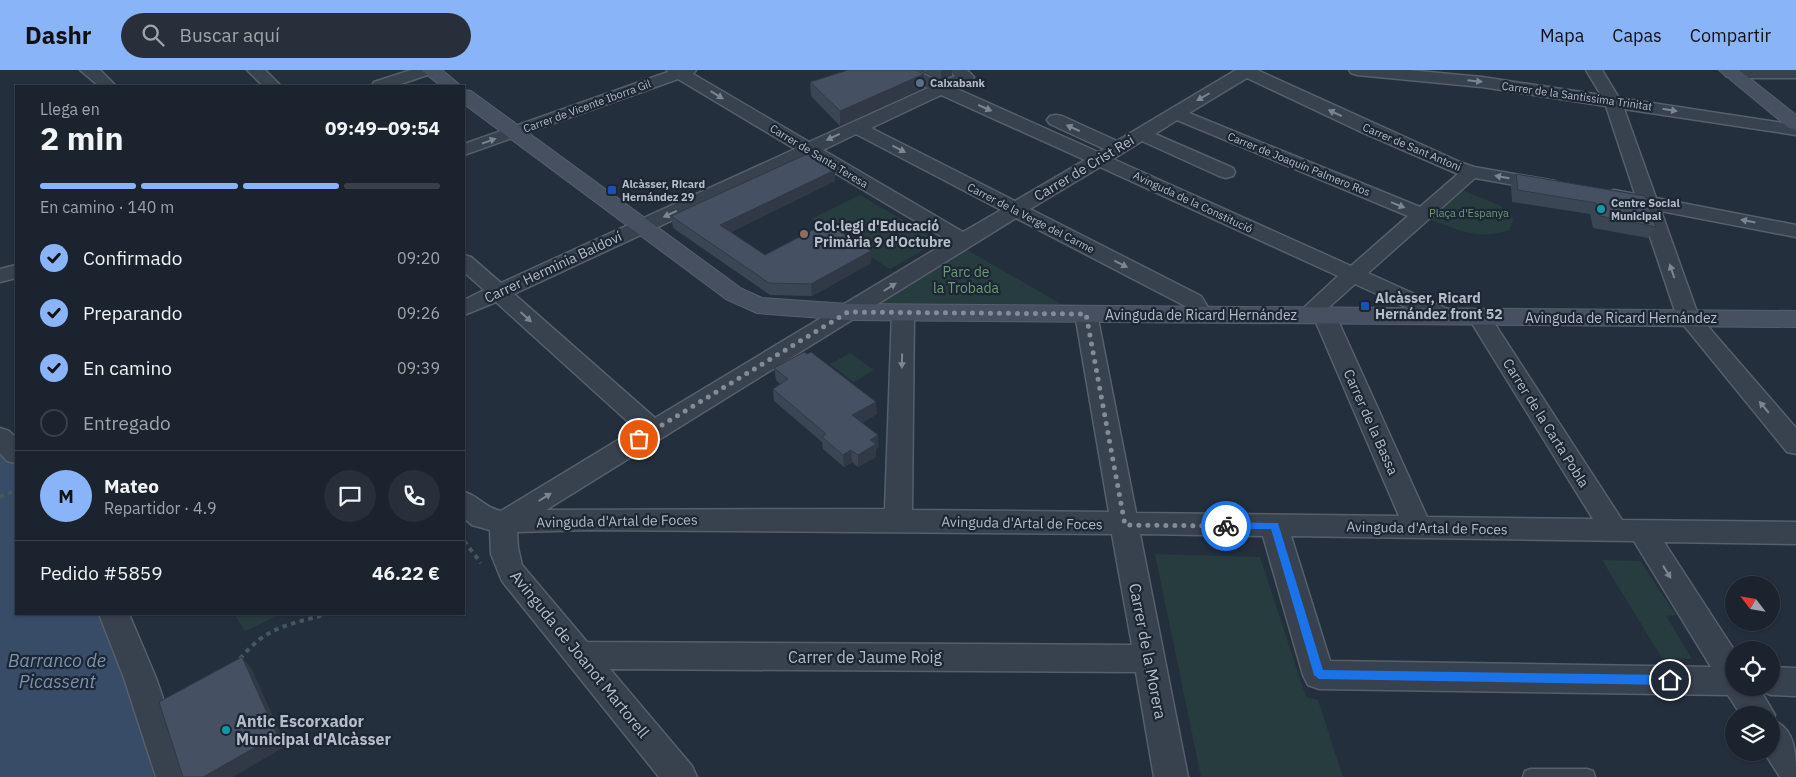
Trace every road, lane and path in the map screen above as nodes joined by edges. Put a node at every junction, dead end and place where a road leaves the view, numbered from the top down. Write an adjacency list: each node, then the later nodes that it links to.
1 (256, 70): 13 (street)
2 (428, 70): 14 (street); 15 (street)
3 (901, 70): 17 (street, Avinguda de la Constitució)
4 (1357, 70): 19 (street, Carrer de la Santíssima Trinitat, one-way to 19)
5 (1594, 70): 19 (street)
6 (93, 71): 12 (street)
7 (681, 71): 25 (street, Carrer de Vicente Iborra Gil); 28 (street, Carrer de Santa Teresa, one-way to 28)
8 (1244, 71): 20 (street, Carrer de Crist Rei, one-way to 20); 32 (street, Carrer de Sant Antoni, one-way to 8)
9 (1730, 72): 10 (street); 22 (street)
10 (1796, 73)
11 (960, 75): 16 (street); 17 (street, Carrer Herminia Baldoví)
12 (107, 85)
13 (272, 85)
14 (383, 85)
15 (450, 85)
16 (981, 87)
17 (941, 88): 23 (street, Carrer Herminia Baldoví); 30 (street, Avinguda de la Constitució, one-way to 30)
18 (465, 96): 25 (street, Avinguda de Ricard Hernández)
19 (1612, 100): 24 (street, Carrer de la Santíssima Trinitat, one-way to 24); 35 (street)
20 (1174, 113): 26 (street, Carrer de Crist Rei); 37 (street, Carrer de Joaquín Palmero Ros, one-way to 37)
21 (1045, 116): 27 (street, one-way to 21)
22 (1796, 124)
23 (856, 127): 28 (street, Carrer Herminia Baldoví, one-way to 28); 36 (street, Carrer de la Verge del Carme, one-way to 36)
24 (1796, 130)
25 (514, 132): 29 (street, Carrer de Vicente Iborra Gil, one-way to 25); 38 (street, Avinguda de Ricard Hernández)
26 (1141, 134): 27 (street, Carrer de Crist Rei); 31 (street, Carrer de Crist Rei)
27 (1117, 148): 30 (street, Carrer de Crist Rei)
28 (808, 149): 38 (street, Carrer Herminia Baldoví, one-way to 38); 40 (street, Carrer de Santa Teresa)
29 (465, 150)
30 (1099, 159): 36 (street, Carrer de Crist Rei); 44 (street, Avinguda de la Constitució)
31 (1226, 172)
32 (1471, 172): 33 (street, Carrer de Sant Antoni, one-way to 32); 37 (street)
33 (1570, 188)
34 (1599, 193): 35 (street)
35 (1648, 202): 39 (street, one-way to 35); 55 (street, one-way to 35)
36 (1016, 210): 40 (street, Carrer de Crist Rei); 51 (street, Carrer de la Verge del Carme, one-way to 51)
37 (1423, 215): 44 (street)
38 (643, 226): 45 (street, Carrer Herminia Baldoví); 47 (street, Avinguda de Ricard Hernández)
39 (1796, 231)
40 (964, 241): 48 (street, Carrer de Crist Rei, one-way to 40)
41 (465, 262): 45 (street)
42 (15, 271): 43 (street)
43 (0, 276)
44 (1354, 276): 52 (street); 53 (street, Avinguda de la Constitució)
45 (499, 292): 46 (street, Carrer Herminia Baldoví); 58 (street, one-way to 58)
46 (465, 308)
47 (808, 310): 48 (street, Avinguda de Ricard Hernández); 57 (street)
48 (848, 312): 49 (street, Avinguda de Ricard Hernández); 57 (street, Carrer de Crist Rei)
49 (902, 312): 50 (street, Avinguda de Ricard Hernández); 65 (street, one-way to 65)
50 (1086, 314): 51 (street, Avinguda de Ricard Hernández); 67 (street, Carrer de la Morera)
51 (1201, 314): 52 (street, Avinguda de Ricard Hernández)
52 (1316, 315): 53 (street, Avinguda de Ricard Hernández); 69 (street, Carrer de la Bassa)
53 (1444, 316): 54 (street, Avinguda de Ricard Hernández)
54 (1479, 317): 55 (street, Avinguda de Ricard Hernández); 70 (street, Carrer de la Carta Pobla)
55 (1688, 317): 56 (street, Avinguda de Ricard Hernández); 60 (street, one-way to 55)
56 (1796, 319)
57 (815, 333): 58 (street, Carrer de Crist Rei)
58 (653, 430): 66 (street, Carrer de Crist Rei, one-way to 58)
59 (0, 437): 61 (street)
60 (1796, 445)
61 (15, 453)
62 (15, 490): 63 (path)
63 (0, 497)
64 (465, 503): 66 (street, Avinguda d'Artal de Foces)
65 (898, 520): 66 (street, Avinguda d'Artal de Foces); 67 (street, Avinguda d'Artal de Foces)
66 (504, 522): 75 (street, Avinguda de Joanot Martorell)
67 (1125, 525): 68 (street, Avinguda d'Artal de Foces); 76 (street, Carrer de la Morera)
68 (1274, 526): 69 (street, Avinguda d'Artal de Foces); 79 (street)
69 (1418, 528): 70 (street, Avinguda d'Artal de Foces)
70 (1613, 529): 71 (street, Avinguda d'Artal de Foces)
71 (1641, 530): 72 (street, Avinguda d'Artal de Foces); 78 (street, one-way to 78)
72 (1796, 533)
73 (114, 615): 84 (street)
74 (324, 615): 77 (path)
75 (581, 655): 76 (street, Carrer de Jaume Roig); 85 (street, Avinguda de Joanot Martorell)
76 (1150, 659): 86 (street, Carrer de la Morera)
77 (235, 662)
78 (1725, 662)
79 (1725, 681)
80 (1780, 682): 81 (street)
81 (1796, 682)
82 (1780, 748): 83 (street)
83 (1796, 772)
84 (173, 777)
85 (680, 777)
86 (1171, 777)
87 (1531, 777): 88 (lane)
88 (1587, 777)

